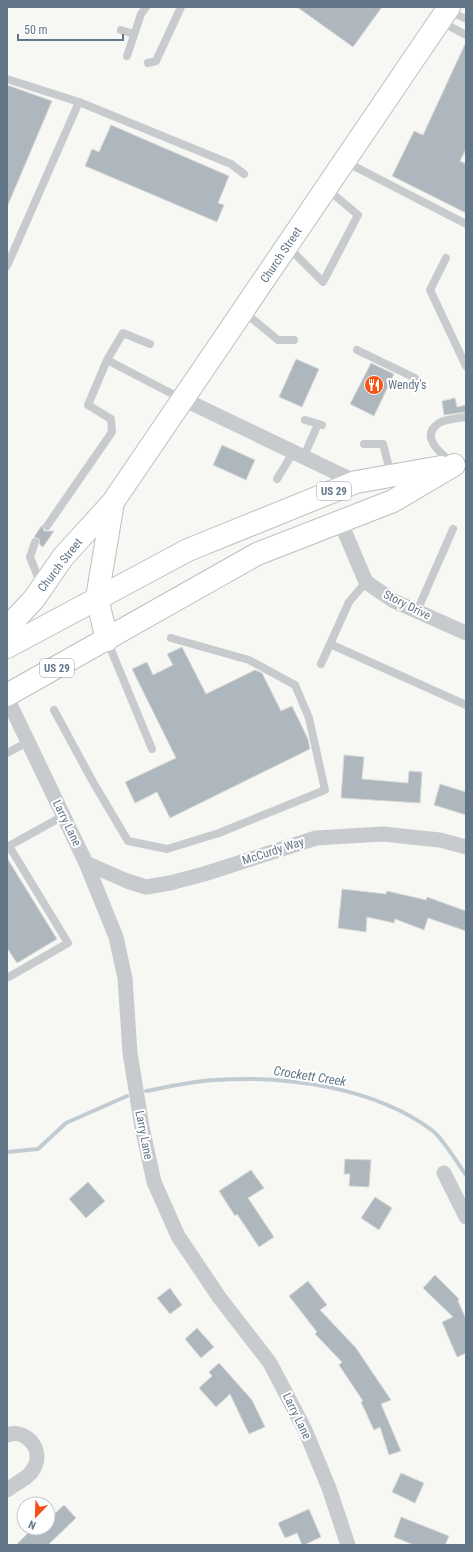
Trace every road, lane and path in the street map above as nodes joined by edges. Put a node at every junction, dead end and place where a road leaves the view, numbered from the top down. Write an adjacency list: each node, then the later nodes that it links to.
1 (146, 7): 6 (lane)
2 (181, 7): 9 (lane)
3 (445, 13): 4 (lane); 7 (lane); 12 (main road, Church Street)
4 (466, 19)
5 (121, 30): 6 (lane)
6 (134, 34): 8 (lane)
7 (466, 35)
8 (127, 56)
9 (148, 63)
10 (7, 79): 11 (lane)
11 (79, 102): 13 (lane); 18 (lane)
12 (344, 161): 14 (main road, Church Street); 15 (lane)
13 (244, 174)
14 (326, 188): 16 (main road, Church Street); 16 (lane)
15 (466, 224)
16 (287, 245): 19 (main road, Church Street)
17 (446, 258): 24 (lane)
18 (7, 266)
19 (243, 311): 20 (lane); 26 (main road, Church Street)
20 (294, 340)
21 (150, 344): 23 (lane)
22 (358, 350): 25 (lane)
23 (108, 360): 26 (lane); 37 (lane)
24 (466, 366)
25 (415, 378)
26 (183, 399): 30 (street); 35 (main road, Church Street)
27 (466, 417): 31 (lane)
28 (305, 420): 30 (lane)
29 (364, 444): 32 (lane)
30 (299, 454): 33 (lane); 34 (street)
31 (460, 463): 32 (main road, US 29); 36 (main road, US 29)
32 (391, 476): 34 (main road, US 29)
33 (276, 479)
34 (356, 482): 42 (main road, US 29)
35 (113, 502): 41 (main road, Church Street); 42 (main road, Church Street)
36 (340, 521): 40 (street); 47 (main road, US 29)
37 (47, 526)
38 (452, 529): 43 (lane)
39 (35, 542): 41 (lane)
40 (366, 582): 43 (street, Story Drive); 48 (lane)
41 (42, 587): 44 (main road, Church Street)
42 (97, 598): 47 (main road, Church Street); 49 (main road, US 29)
43 (417, 611): 45 (street, Story Drive)
44 (7, 628)
45 (466, 633)
46 (171, 638): 54 (lane)
47 (106, 640): 51 (main road, US 29); 56 (lane)
48 (330, 644): 50 (lane); 53 (lane)
49 (7, 647)
50 (321, 664)
51 (7, 695)
52 (7, 698): 55 (street, Larry Lane)
53 (466, 705)
54 (54, 710)
55 (28, 742): 57 (lane); 58 (street, Larry Lane)
56 (152, 749)
57 (7, 753)
58 (63, 816): 60 (street, Larry Lane); 61 (lane)
59 (466, 847): 60 (street, McCurdy Way)
60 (86, 863): 66 (street, Larry Lane)
61 (7, 978)
62 (444, 1173): 63 (street)
63 (466, 1216)
64 (7, 1434): 65 (street)
65 (7, 1490)
66 (348, 1545)

